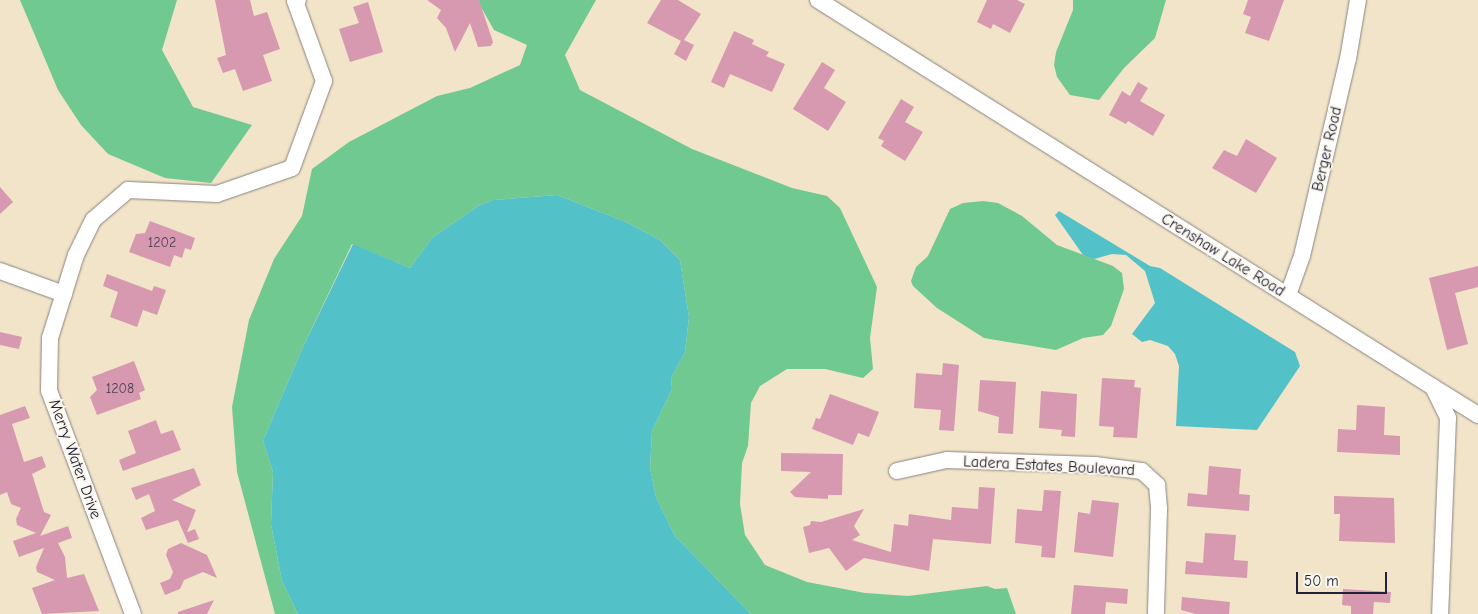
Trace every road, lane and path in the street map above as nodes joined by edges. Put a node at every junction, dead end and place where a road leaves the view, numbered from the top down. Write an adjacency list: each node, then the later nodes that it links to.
1 (298, 0): 5 (street, Merry Water Drive)
2 (818, 0): 6 (street, Crenshaw Lake Road)
3 (1358, 0): 6 (street, Berger Road)
4 (0, 271): 5 (street)
5 (64, 294): 10 (street, Merry Water Drive)
6 (1288, 296): 7 (street, Crenshaw Lake Road)
7 (1433, 387): 8 (street, Crenshaw Lake Road); 12 (street)
8 (1478, 415)
9 (898, 471): 11 (street, Ladera Estates Boulevard)
10 (132, 614)
11 (1156, 614)
12 (1440, 614)

